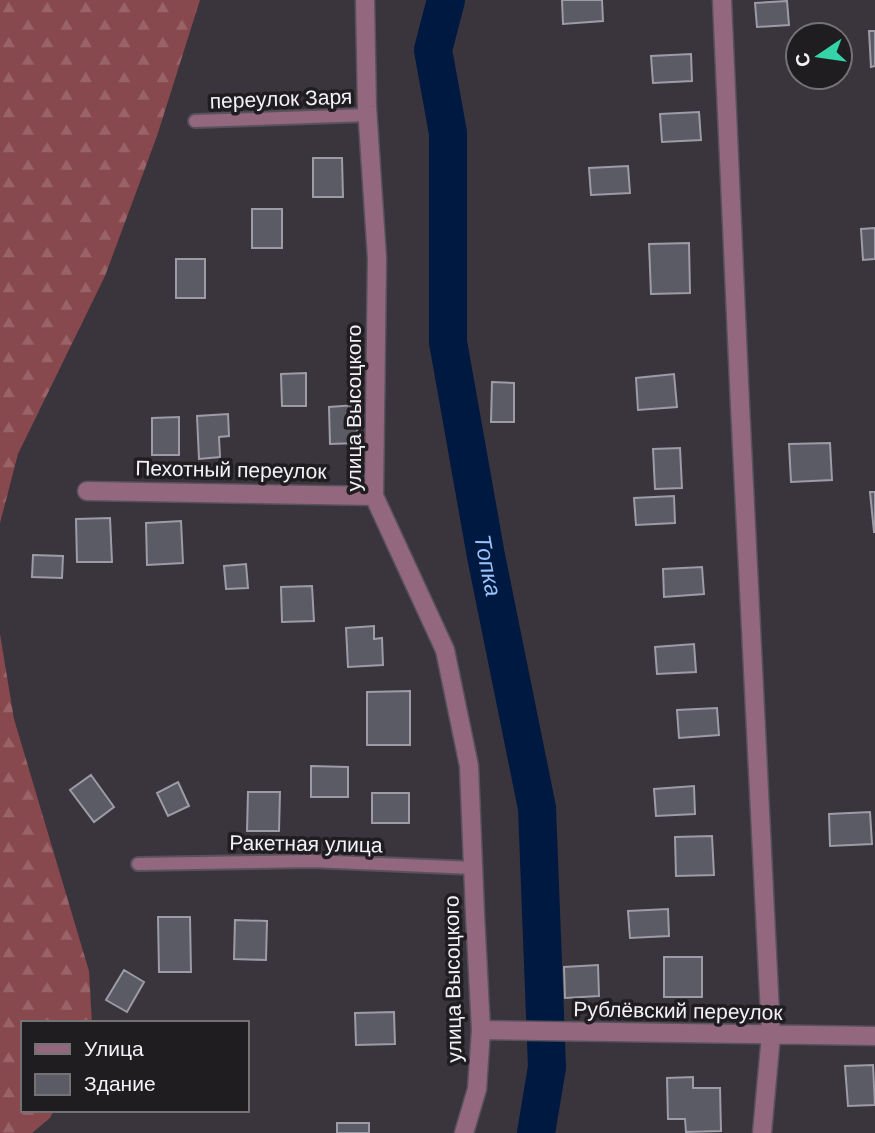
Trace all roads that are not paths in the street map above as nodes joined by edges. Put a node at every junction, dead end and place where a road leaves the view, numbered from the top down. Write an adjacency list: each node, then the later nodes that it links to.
1 (365, 0): 3 (street, улица Высоцкого)
2 (722, 0): 10 (street)
3 (368, 115): 4 (lane, переулок Заря); 6 (street, улица Высоцкого)
4 (195, 121)
5 (86, 491): 6 (street, Пехотный переулок)
6 (374, 496): 8 (street, улица Высоцкого)
7 (138, 864): 8 (lane, Ракетная улица)
8 (473, 868): 9 (street, улица Высоцкого)
9 (481, 1030): 10 (street, Рублёвский переулок); 12 (street, улица Высоцкого)
10 (771, 1035): 11 (street, Рублёвский переулок); 13 (street)
11 (875, 1036)
12 (464, 1133)
13 (762, 1133)

